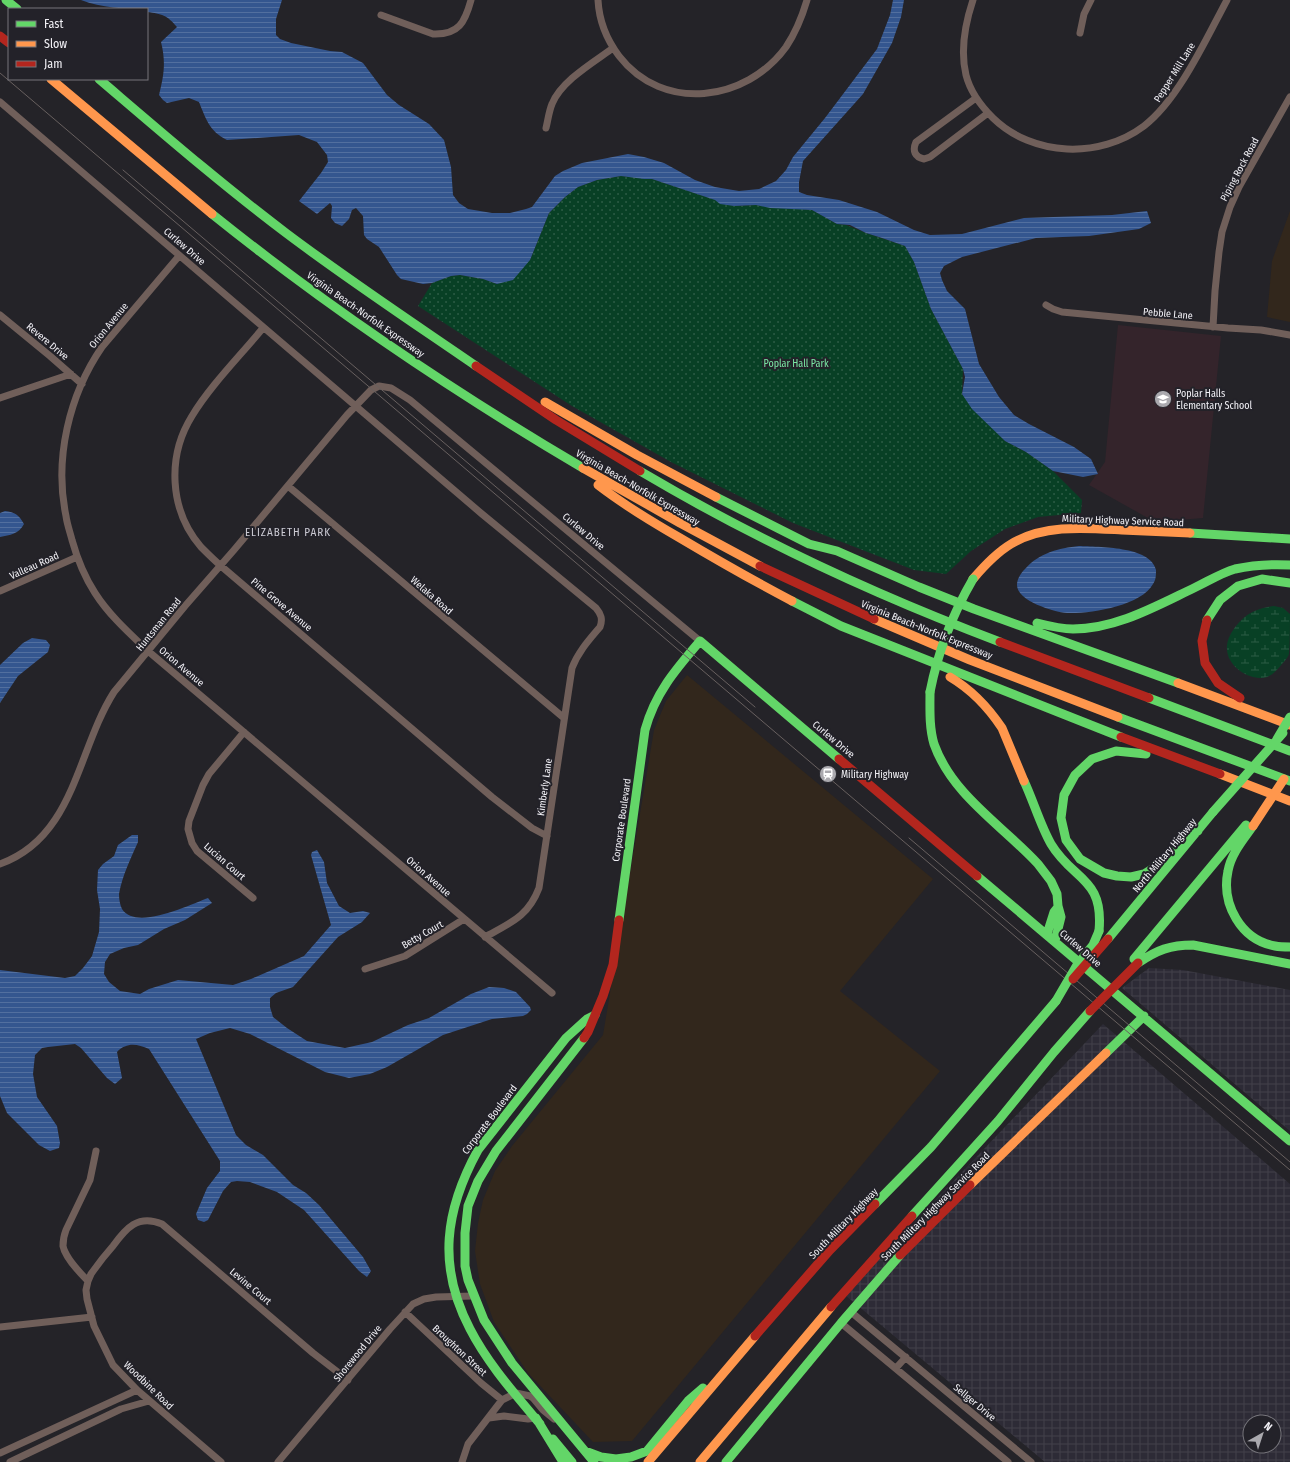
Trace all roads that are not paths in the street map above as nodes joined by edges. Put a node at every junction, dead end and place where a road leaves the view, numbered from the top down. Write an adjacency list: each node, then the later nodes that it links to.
1 (6, 0): 8 (main road)
2 (471, 0): 9 (street)
3 (598, 0): 13 (street)
4 (807, 0): 13 (street)
5 (972, 0): 17 (street, Pepper Mill Lane)
6 (1091, 0): 10 (street)
7 (1227, 0): 19 (street, Pepper Mill Lane)
8 (16, 8)
9 (381, 15)
10 (1080, 33)
11 (0, 36): 12 (main road)
12 (8, 42)
13 (613, 48): 20 (street)
14 (52, 80): 32 (main road, Virginia Beach-Norfolk Expressway)
15 (100, 80): 27 (main road, Virginia Beach-Norfolk Expressway)
16 (1290, 97): 24 (street, Piping Rock Road)
17 (976, 98): 19 (street, Pepper Mill Lane); 19 (street)
18 (0, 102): 21 (street, Curlew Drive)
19 (988, 113)
20 (546, 128)
21 (179, 256): 25 (street, Curlew Drive); 29 (street, Orion Avenue)
22 (1046, 304): 24 (street, Pebble Lane)
23 (0, 315): 28 (street, Revere Drive)
24 (1214, 327): 26 (street, Pebble Lane)
25 (263, 328): 31 (street, Curlew Drive); 37 (street, Pine Grove Avenue)
26 (1290, 335)
27 (441, 342): 40 (main road); 50 (main road, Virginia Beach-Norfolk Expressway)
28 (71, 374): 29 (street, Revere Drive); 30 (street)
29 (82, 384): 35 (street, Orion Avenue)
30 (0, 398)
31 (356, 406): 33 (street, Huntsman Road); 41 (street, Curlew Drive); 42 (street, Curlew Drive)
32 (542, 444): 43 (main road); 52 (main road, Virginia Beach-Norfolk Expressway)
33 (288, 486): 37 (street, Huntsman Road); 46 (street, Welaka Road)
34 (1290, 539): 61 (main road, Military Highway Service Road, bridge)
35 (77, 557): 39 (street, Valleau Road); 44 (street, Orion Avenue)
36 (1290, 565): 40 (main road)
37 (221, 566): 44 (street, Huntsman Road); 58 (street, Pine Grove Avenue)
38 (1290, 584): 47 (main road)
39 (0, 591)
40 (974, 608): 47 (main road)
41 (602, 623): 46 (street, Kimberly Lane)
42 (700, 640): 63 (main road, Curlew Drive); 72 (main road, Corporate Boulevard)
43 (888, 646): 51 (main road); 71 (main road, bridge)
44 (148, 651): 48 (street, Orion Avenue); 59 (street, Huntsman Road)
45 (1290, 717): 49 (main road, bridge)
46 (564, 718): 58 (street, Kimberly Lane)
47 (1290, 725): 49 (main road, North Military Highway, bridge)
48 (244, 732): 60 (street, Lucian Court); 62 (street, Orion Avenue)
49 (1277, 739): 57 (main road, North Military Highway, bridge)
50 (1290, 751)
51 (1200, 767): 53 (main road); 57 (main road)
52 (1288, 778): 56 (main road, bridge)
53 (1252, 786): 54 (main road); 55 (main road)
54 (1290, 801)
55 (1290, 805)
56 (1250, 825): 66 (main road); 67 (main road)
57 (1198, 831): 71 (main road, North Military Highway, bridge)
58 (547, 836): 64 (street, Kimberly Lane)
59 (0, 864)
60 (253, 898)
61 (1058, 907): 63 (main road); 65 (main road, Military Highway Service Road)
62 (464, 919): 64 (street, Orion Avenue); 69 (street, Betty Court)
63 (1047, 934): 65 (main road, Curlew Drive)
64 (485, 937): 70 (street, Orion Avenue)
65 (1055, 941): 73 (main road, Curlew Drive)
66 (1290, 947)
67 (1136, 961): 68 (main road); 97 (main road, bridge)
68 (1290, 964)
69 (365, 969)
70 (552, 994)
71 (1056, 1001): 84 (main road, South Military Highway)
72 (595, 1015): 77 (main road, Corporate Boulevard); 78 (main road, Corporate Boulevard)
73 (1144, 1016): 74 (main road, Curlew Drive); 80 (main road, South Military Highway Service Road)
74 (1290, 1140)
75 (96, 1151): 76 (street)
76 (88, 1281): 81 (street, Woodbine Road); 87 (street, Levine Court)
77 (473, 1296): 78 (street, Shorewood Drive); 95 (main road, Corporate Boulevard)
78 (457, 1297): 79 (street, Shorewood Drive); 89 (main road, Corporate Boulevard)
79 (405, 1312): 87 (street, Shorewood Drive); 90 (street, Broughton Street)
80 (851, 1312): 82 (main road, South Military Highway Service Road); 85 (street, Sellger Drive)
81 (92, 1317): 83 (street); 88 (street, Woodbine Road)
82 (841, 1323): 86 (street); 111 (main road, South Military Highway Service Road)
83 (0, 1327)
84 (737, 1356): 98 (main road); 108 (main road, South Military Highway)
85 (906, 1357): 86 (street); 94 (street, Sellger Drive)
86 (896, 1368): 96 (street)
87 (348, 1380): 103 (street, Shorewood Drive)
88 (137, 1390): 91 (street, Woodbine Road); 99 (street)
89 (516, 1393): 90 (street); 93 (main road, Corporate Boulevard); 95 (street)
90 (502, 1400): 92 (street)
91 (149, 1401): 101 (street); 102 (street, Woodbine Road)
92 (489, 1418): 93 (street); 104 (street)
93 (536, 1418): 105 (main road); 106 (main road, Corporate Boulevard)
94 (986, 1424): 96 (street); 100 (street, Sellger Drive)
95 (566, 1430): 98 (main road, Corporate Boulevard)
96 (977, 1435): 112 (street)
97 (714, 1445): 109 (main road); 110 (main road)
98 (585, 1451): 107 (main road, Corporate Boulevard)
99 (0, 1453)
100 (1022, 1459): 113 (street, Sellger Drive)
101 (10, 1462)
102 (220, 1462)
103 (278, 1462)
104 (462, 1462)
105 (563, 1462)
106 (572, 1462)
107 (594, 1462)
108 (648, 1462)
109 (700, 1462)
110 (703, 1462)
111 (726, 1462)
112 (1008, 1462)
113 (1031, 1462)

